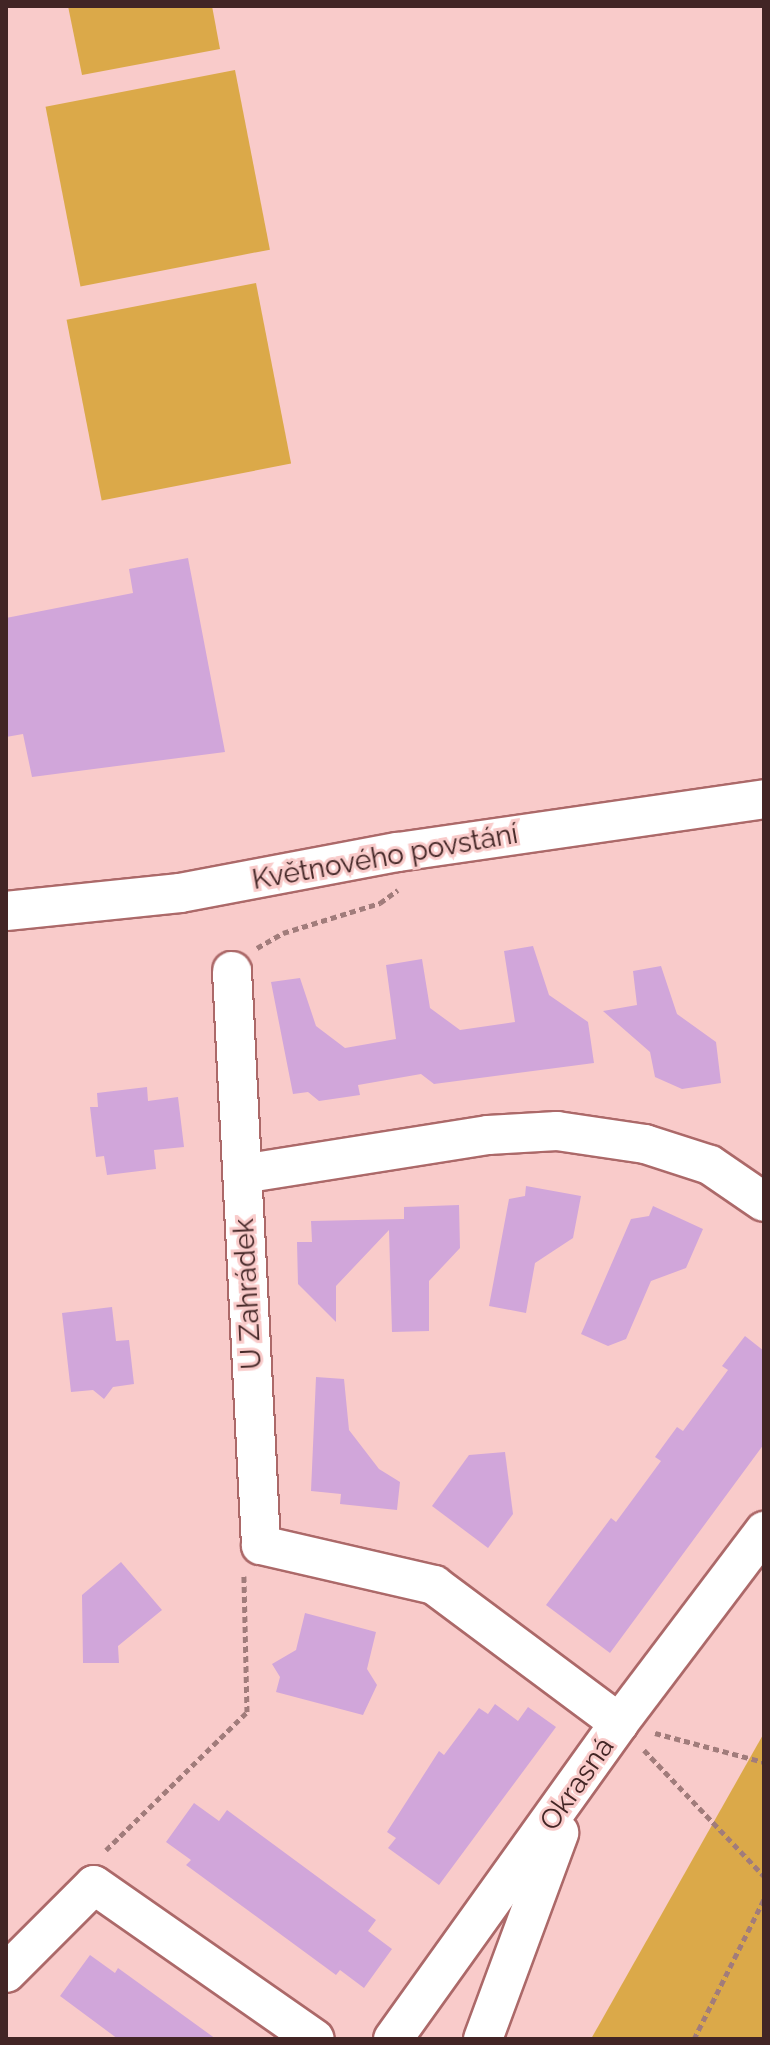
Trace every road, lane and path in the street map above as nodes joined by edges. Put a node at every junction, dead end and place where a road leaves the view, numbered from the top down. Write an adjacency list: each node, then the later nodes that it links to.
1 (764, 799): 2 (street, Květnového povstání)
2 (398, 852): 3 (street, Květnového povstání); 4 (path)
3 (6, 911)
4 (231, 980): 5 (street, U Zahrádek)
5 (242, 1174): 6 (street); 8 (street, U Zahrádek)
6 (764, 1202)
7 (764, 1531): 9 (street, Okrasná)
8 (261, 1545): 9 (street); 13 (path)
9 (619, 1723): 10 (path); 11 (street, Okrasná); 12 (path)
10 (764, 1762)
11 (575, 1789): 17 (street, Okrasná); 18 (street)
12 (764, 1876)
13 (94, 1885): 15 (street); 16 (street)
14 (764, 1899): 19 (path)
15 (6, 1973)
16 (315, 2039)
17 (393, 2039)
18 (483, 2039)
19 (694, 2039)

